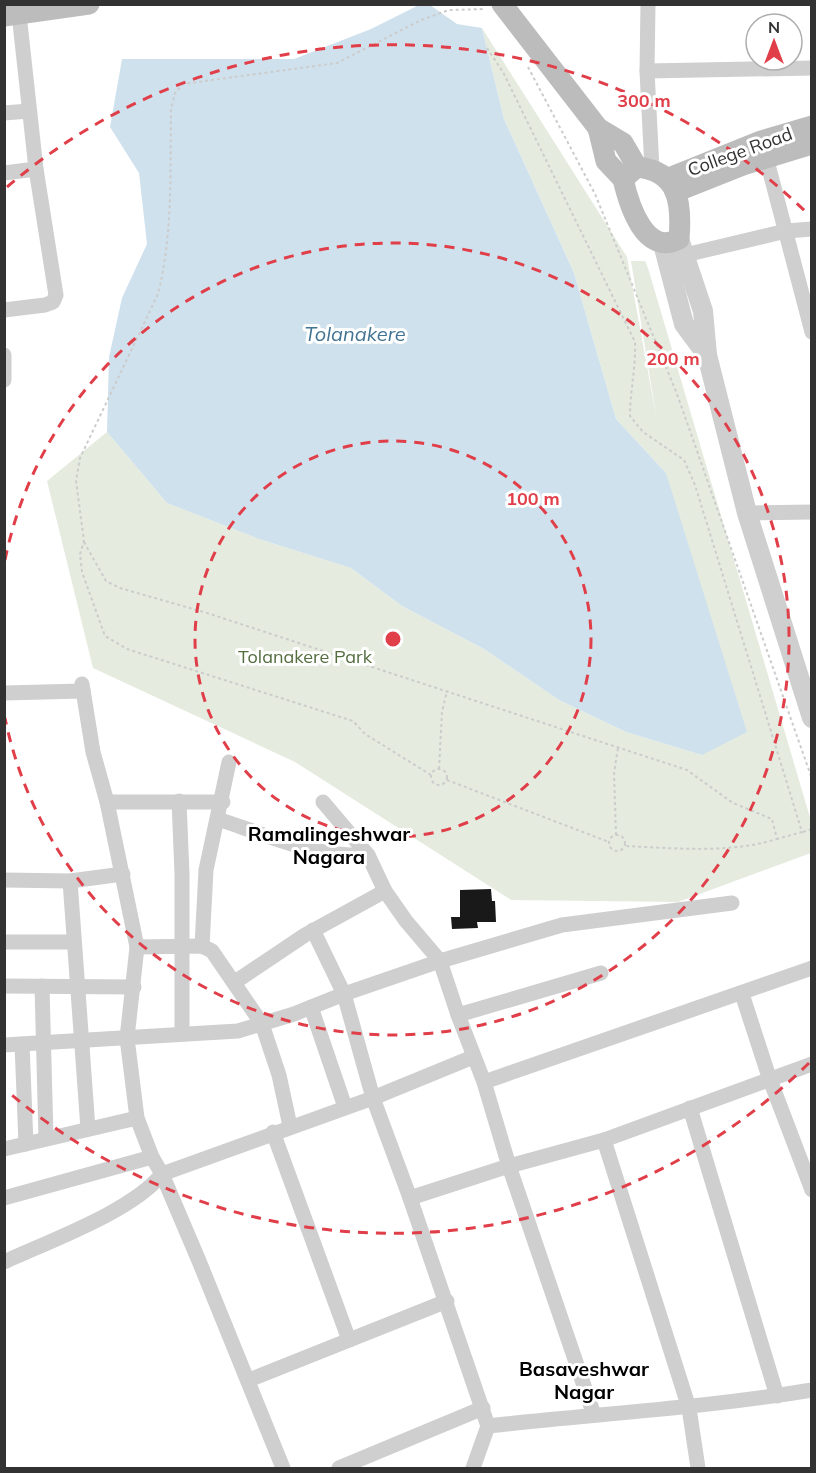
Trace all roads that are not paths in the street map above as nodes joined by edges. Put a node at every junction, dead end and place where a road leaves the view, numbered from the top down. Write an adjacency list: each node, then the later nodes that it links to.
1 (648, 4): 6 (street)
2 (84, 5): 4 (main road)
3 (494, 7): 14 (main road)
4 (12, 15): 7 (street)
5 (812, 68): 6 (street)
6 (647, 71): 14 (street)
7 (29, 111): 8 (street); 12 (street)
8 (4, 113)
9 (812, 126): 14 (main road, College Road)
10 (812, 144): 11 (main road, College Road)
11 (766, 157): 14 (main road, College Road); 16 (street)
12 (36, 169): 13 (street); 19 (street)
13 (4, 174)
14 (651, 177): 17 (main road); 17 (main road)
15 (812, 229): 16 (street)
16 (786, 231): 17 (street); 18 (street)
17 (676, 246): 24 (street)
18 (807, 298): 20 (street)
19 (4, 310)
20 (812, 332)
21 (4, 355): 22 (street)
22 (4, 380)
23 (812, 512): 24 (street)
24 (747, 513): 26 (street)
25 (4, 693): 30 (street)
26 (808, 694): 27 (street)
27 (812, 718)
28 (230, 762): 31 (street)
29 (179, 801): 30 (street); 31 (street); 43 (street)
30 (107, 802): 35 (street)
31 (223, 802): 33 (street)
32 (323, 802): 34 (street)
33 (218, 819): 34 (street); 44 (street)
34 (368, 855): 38 (street)
35 (123, 874): 37 (street); 45 (street)
36 (4, 880): 37 (street)
37 (70, 881): 42 (street)
38 (385, 891): 40 (street); 46 (street)
39 (732, 903): 46 (street)
40 (313, 930): 49 (street); 54 (street)
41 (4, 942): 42 (street)
42 (74, 942): 50 (street)
43 (183, 946): 44 (street); 45 (street); 59 (street)
44 (202, 946): 49 (street)
45 (137, 947): 53 (street)
46 (440, 961): 54 (street); 57 (street)
47 (812, 968): 55 (street)
48 (601, 973): 57 (street)
49 (235, 982): 58 (street)
50 (77, 985): 52 (street); 53 (street); 61 (street)
51 (4, 986): 52 (street)
52 (42, 986): 62 (street)
53 (134, 987): 60 (street)
54 (344, 994): 56 (street); 69 (street)
55 (742, 994): 67 (street); 68 (street)
56 (311, 1007): 58 (street); 70 (street)
57 (458, 1016): 65 (street)
58 (262, 1024): 59 (street); 73 (street)
59 (182, 1033): 60 (street)
60 (128, 1038): 61 (street); 72 (street)
61 (80, 1041): 62 (street); 74 (street)
62 (44, 1043): 63 (street); 76 (street)
63 (22, 1044): 64 (street); 78 (street)
64 (4, 1045)
65 (473, 1057): 68 (street); 69 (street)
66 (812, 1064): 67 (street)
67 (769, 1077): 71 (street); 83 (street)
68 (484, 1082): 81 (street)
69 (373, 1098): 70 (street); 85 (street)
70 (345, 1107): 73 (street)
71 (690, 1108): 77 (street); 91 (street)
72 (137, 1118): 74 (street); 80 (street)
73 (290, 1126): 75 (street)
74 (88, 1129): 76 (street)
75 (273, 1132): 82 (street); 88 (street)
76 (46, 1138): 78 (street)
77 (604, 1140): 81 (street); 93 (street)
78 (26, 1144): 79 (street)
79 (4, 1149)
80 (152, 1157): 82 (street); 84 (street)
81 (509, 1166): 85 (street); 94 (street)
82 (162, 1174): 86 (street); 89 (street)
83 (812, 1190)
84 (4, 1198)
85 (410, 1198): 87 (street)
86 (4, 1262)
87 (447, 1300): 88 (street); 92 (street)
88 (349, 1340): 89 (street)
89 (249, 1380): 96 (street)
90 (812, 1390): 91 (street)
91 (777, 1396): 93 (street)
92 (483, 1408): 95 (street); 97 (street)
93 (689, 1408): 94 (street); 99 (street)
94 (594, 1415): 95 (street)
95 (488, 1426): 98 (street)
96 (283, 1468)
97 (339, 1468)
98 (473, 1468)
99 (698, 1468)

